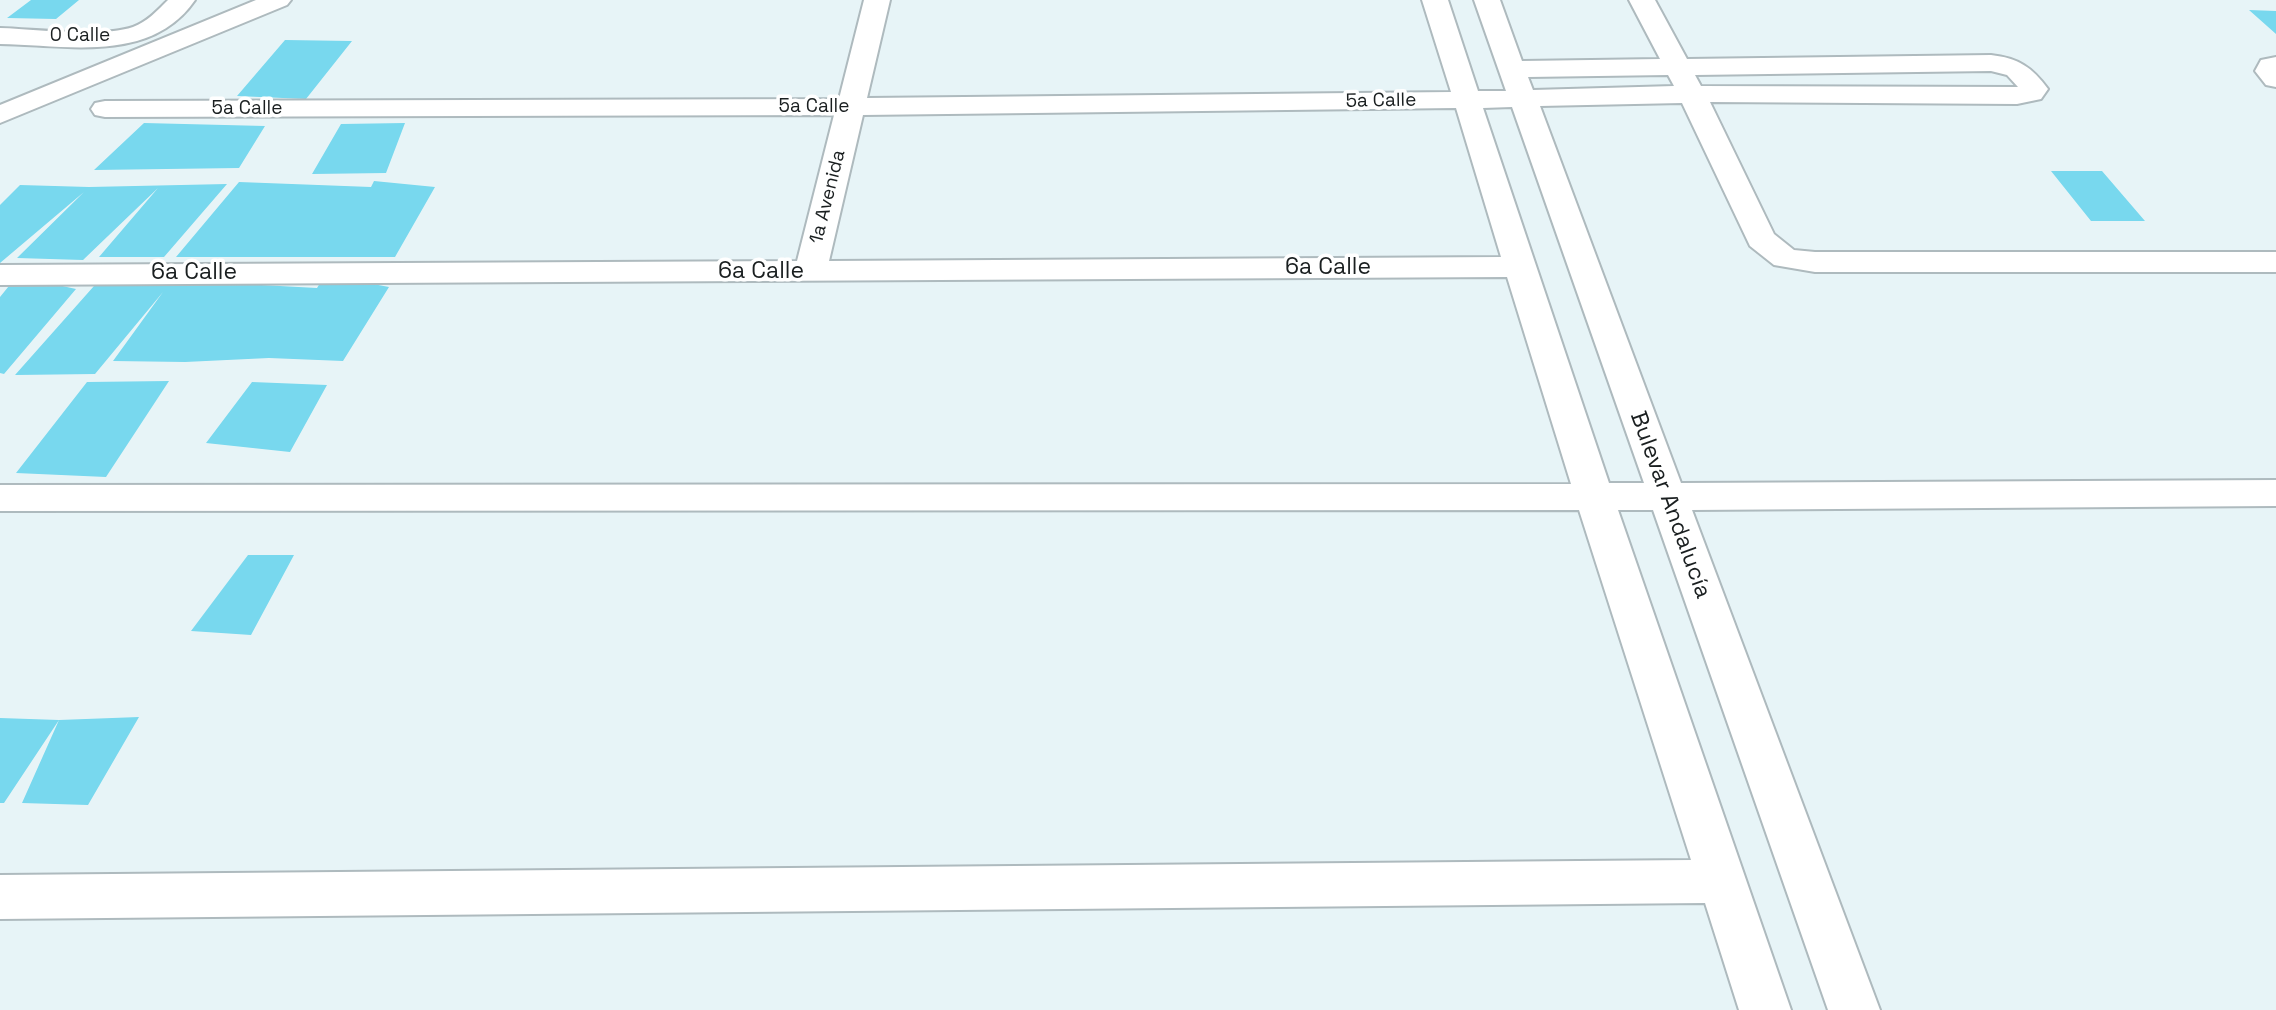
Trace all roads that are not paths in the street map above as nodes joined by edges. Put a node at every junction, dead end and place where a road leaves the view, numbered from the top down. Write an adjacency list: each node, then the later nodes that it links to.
1 (182, 0): 7 (street, 0 Calle)
2 (278, 0): 16 (street)
3 (877, 0): 14 (street, 1a Avenida)
4 (1435, 0): 13 (street)
5 (1487, 0): 11 (street, Bulevar Andalucía)
6 (1642, 0): 9 (street)
7 (0, 36)
8 (2276, 65): 10 (street)
9 (1676, 66): 11 (street); 12 (street); 12 (street)
10 (2276, 79)
11 (1519, 84): 12 (street); 13 (street, 5a Calle); 22 (street, Bulevar Andalucía)
12 (1692, 94): 17 (street)
13 (1468, 100): 14 (street, 5a Calle); 18 (street)
14 (850, 107): 15 (street, 5a Calle); 19 (street, 1a Avenida)
15 (105, 109)
16 (0, 115)
17 (2276, 262)
18 (1522, 267): 19 (street, 6a Calle); 23 (street)
19 (810, 272): 20 (street, 6a Calle)
20 (0, 275)
21 (2276, 493): 22 (street)
22 (1667, 496): 23 (street); 28 (street, Bulevar Andalucía)
23 (1594, 497): 24 (street); 25 (street)
24 (0, 498)
25 (1723, 881): 26 (street); 27 (street)
26 (0, 897)
27 (1765, 1010)
28 (1854, 1010)

